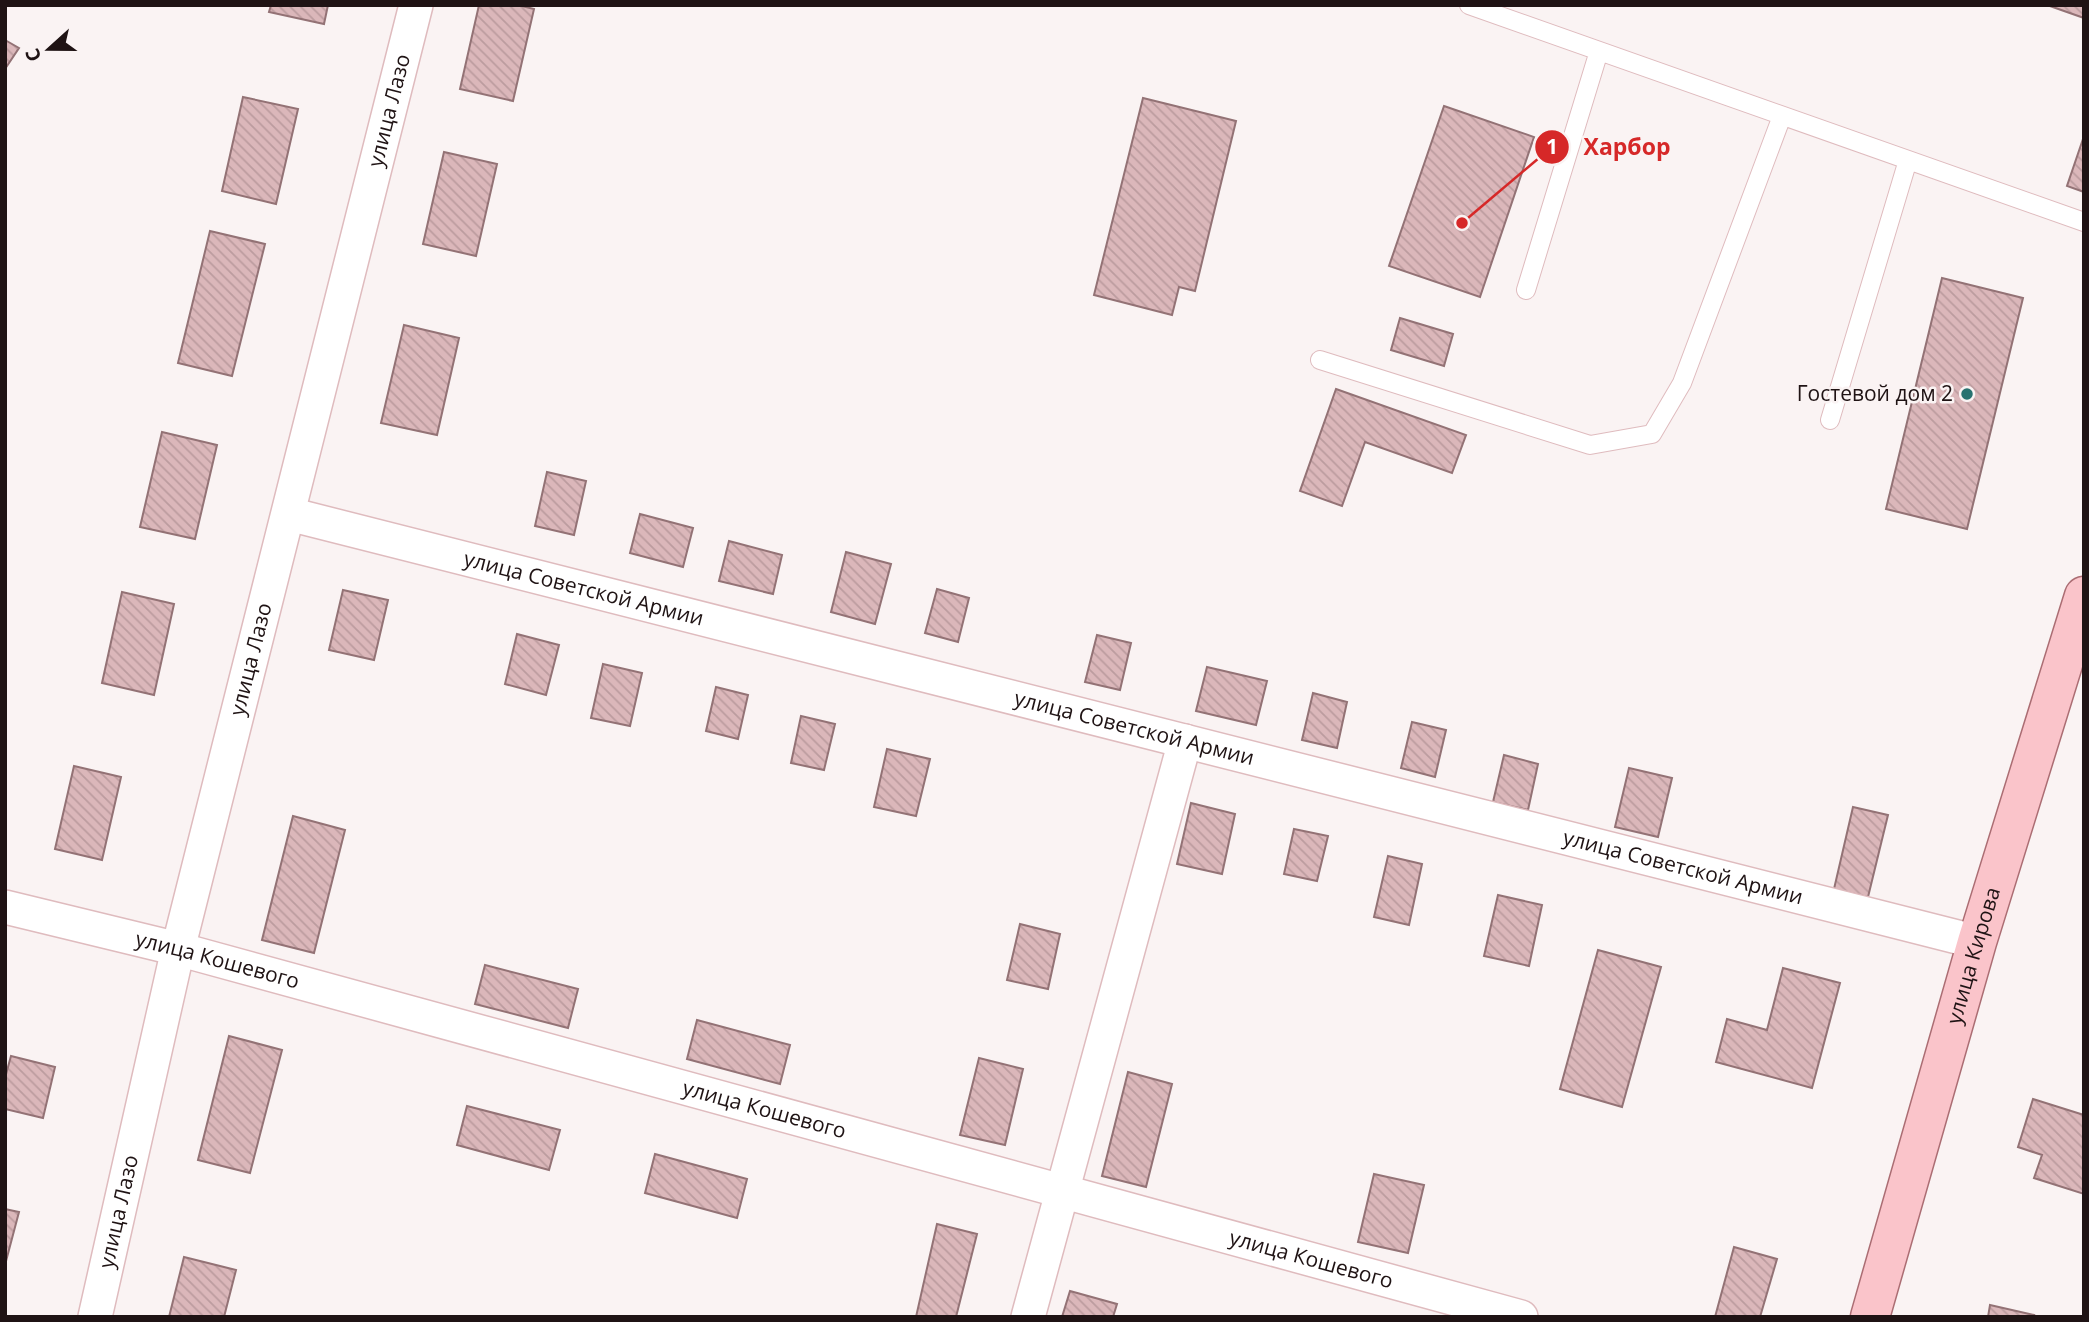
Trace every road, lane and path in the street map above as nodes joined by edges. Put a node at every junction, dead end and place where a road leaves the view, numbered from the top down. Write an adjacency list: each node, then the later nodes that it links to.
1 (416, 5): 10 (street, улица Лазо)
2 (1469, 5): 3 (lane)
3 (1599, 51): 4 (lane); 7 (lane)
4 (1782, 116): 5 (lane); 8 (lane)
5 (1908, 160): 6 (lane); 9 (lane)
6 (2084, 222)
7 (1526, 290)
8 (1320, 360)
9 (1830, 420)
10 (289, 514): 12 (street, улица Советской Армии); 15 (street, улица Лазо)
11 (2082, 611): 14 (main road, улица Кирова)
12 (1185, 741): 14 (street, улица Советской Армии); 16 (street)
13 (5, 906): 15 (street, улица Кошевого)
14 (1977, 942): 20 (main road, улица Кирова)
15 (178, 949): 16 (street, улица Кошевого); 17 (street, улица Лазо)
16 (1061, 1191): 18 (street); 19 (street, улица Кошевого)
17 (96, 1317)
18 (1028, 1317)
19 (1521, 1317)
20 (1870, 1317)

